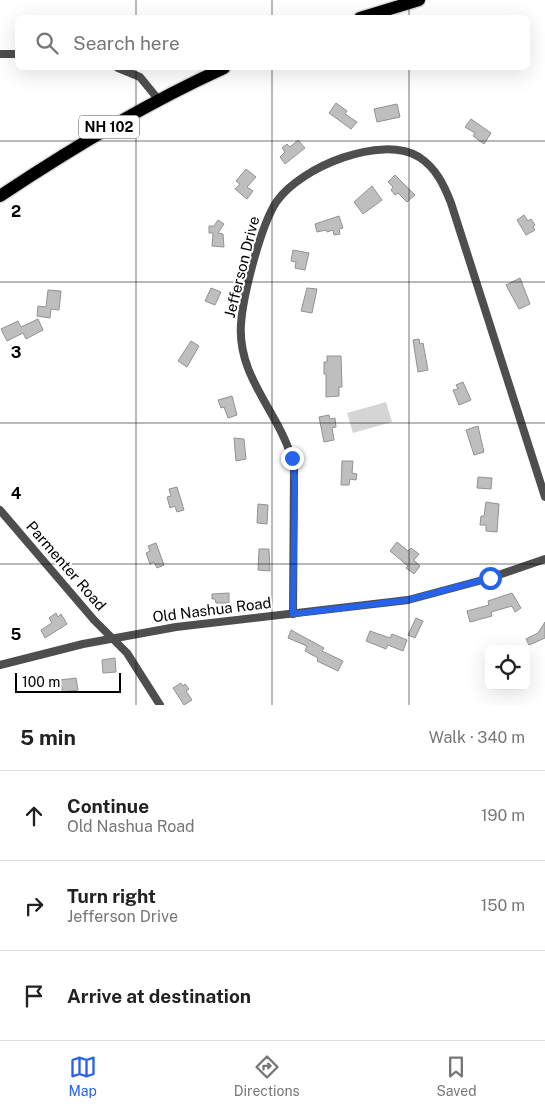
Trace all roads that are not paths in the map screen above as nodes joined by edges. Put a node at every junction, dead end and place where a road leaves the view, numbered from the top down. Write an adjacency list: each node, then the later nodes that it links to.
1 (419, 0): 2 (main road)
2 (399, 2): 3 (main road)
3 (367, 15)
4 (0, 54): 5 (street)
5 (15, 54)
6 (123, 70): 8 (street)
7 (220, 70): 8 (main road, NH 102)
8 (158, 99): 9 (main road, NH 102)
9 (0, 196)
10 (545, 497): 13 (street, Jefferson Drive)
11 (0, 510): 14 (street, Parmenter Road)
12 (545, 559): 13 (street, Old Nashua Road)
13 (293, 614): 14 (street, Old Nashua Road)
14 (113, 639): 15 (street, Old Nashua Road); 16 (street, Parmenter Road)
15 (0, 665)
16 (160, 705)

